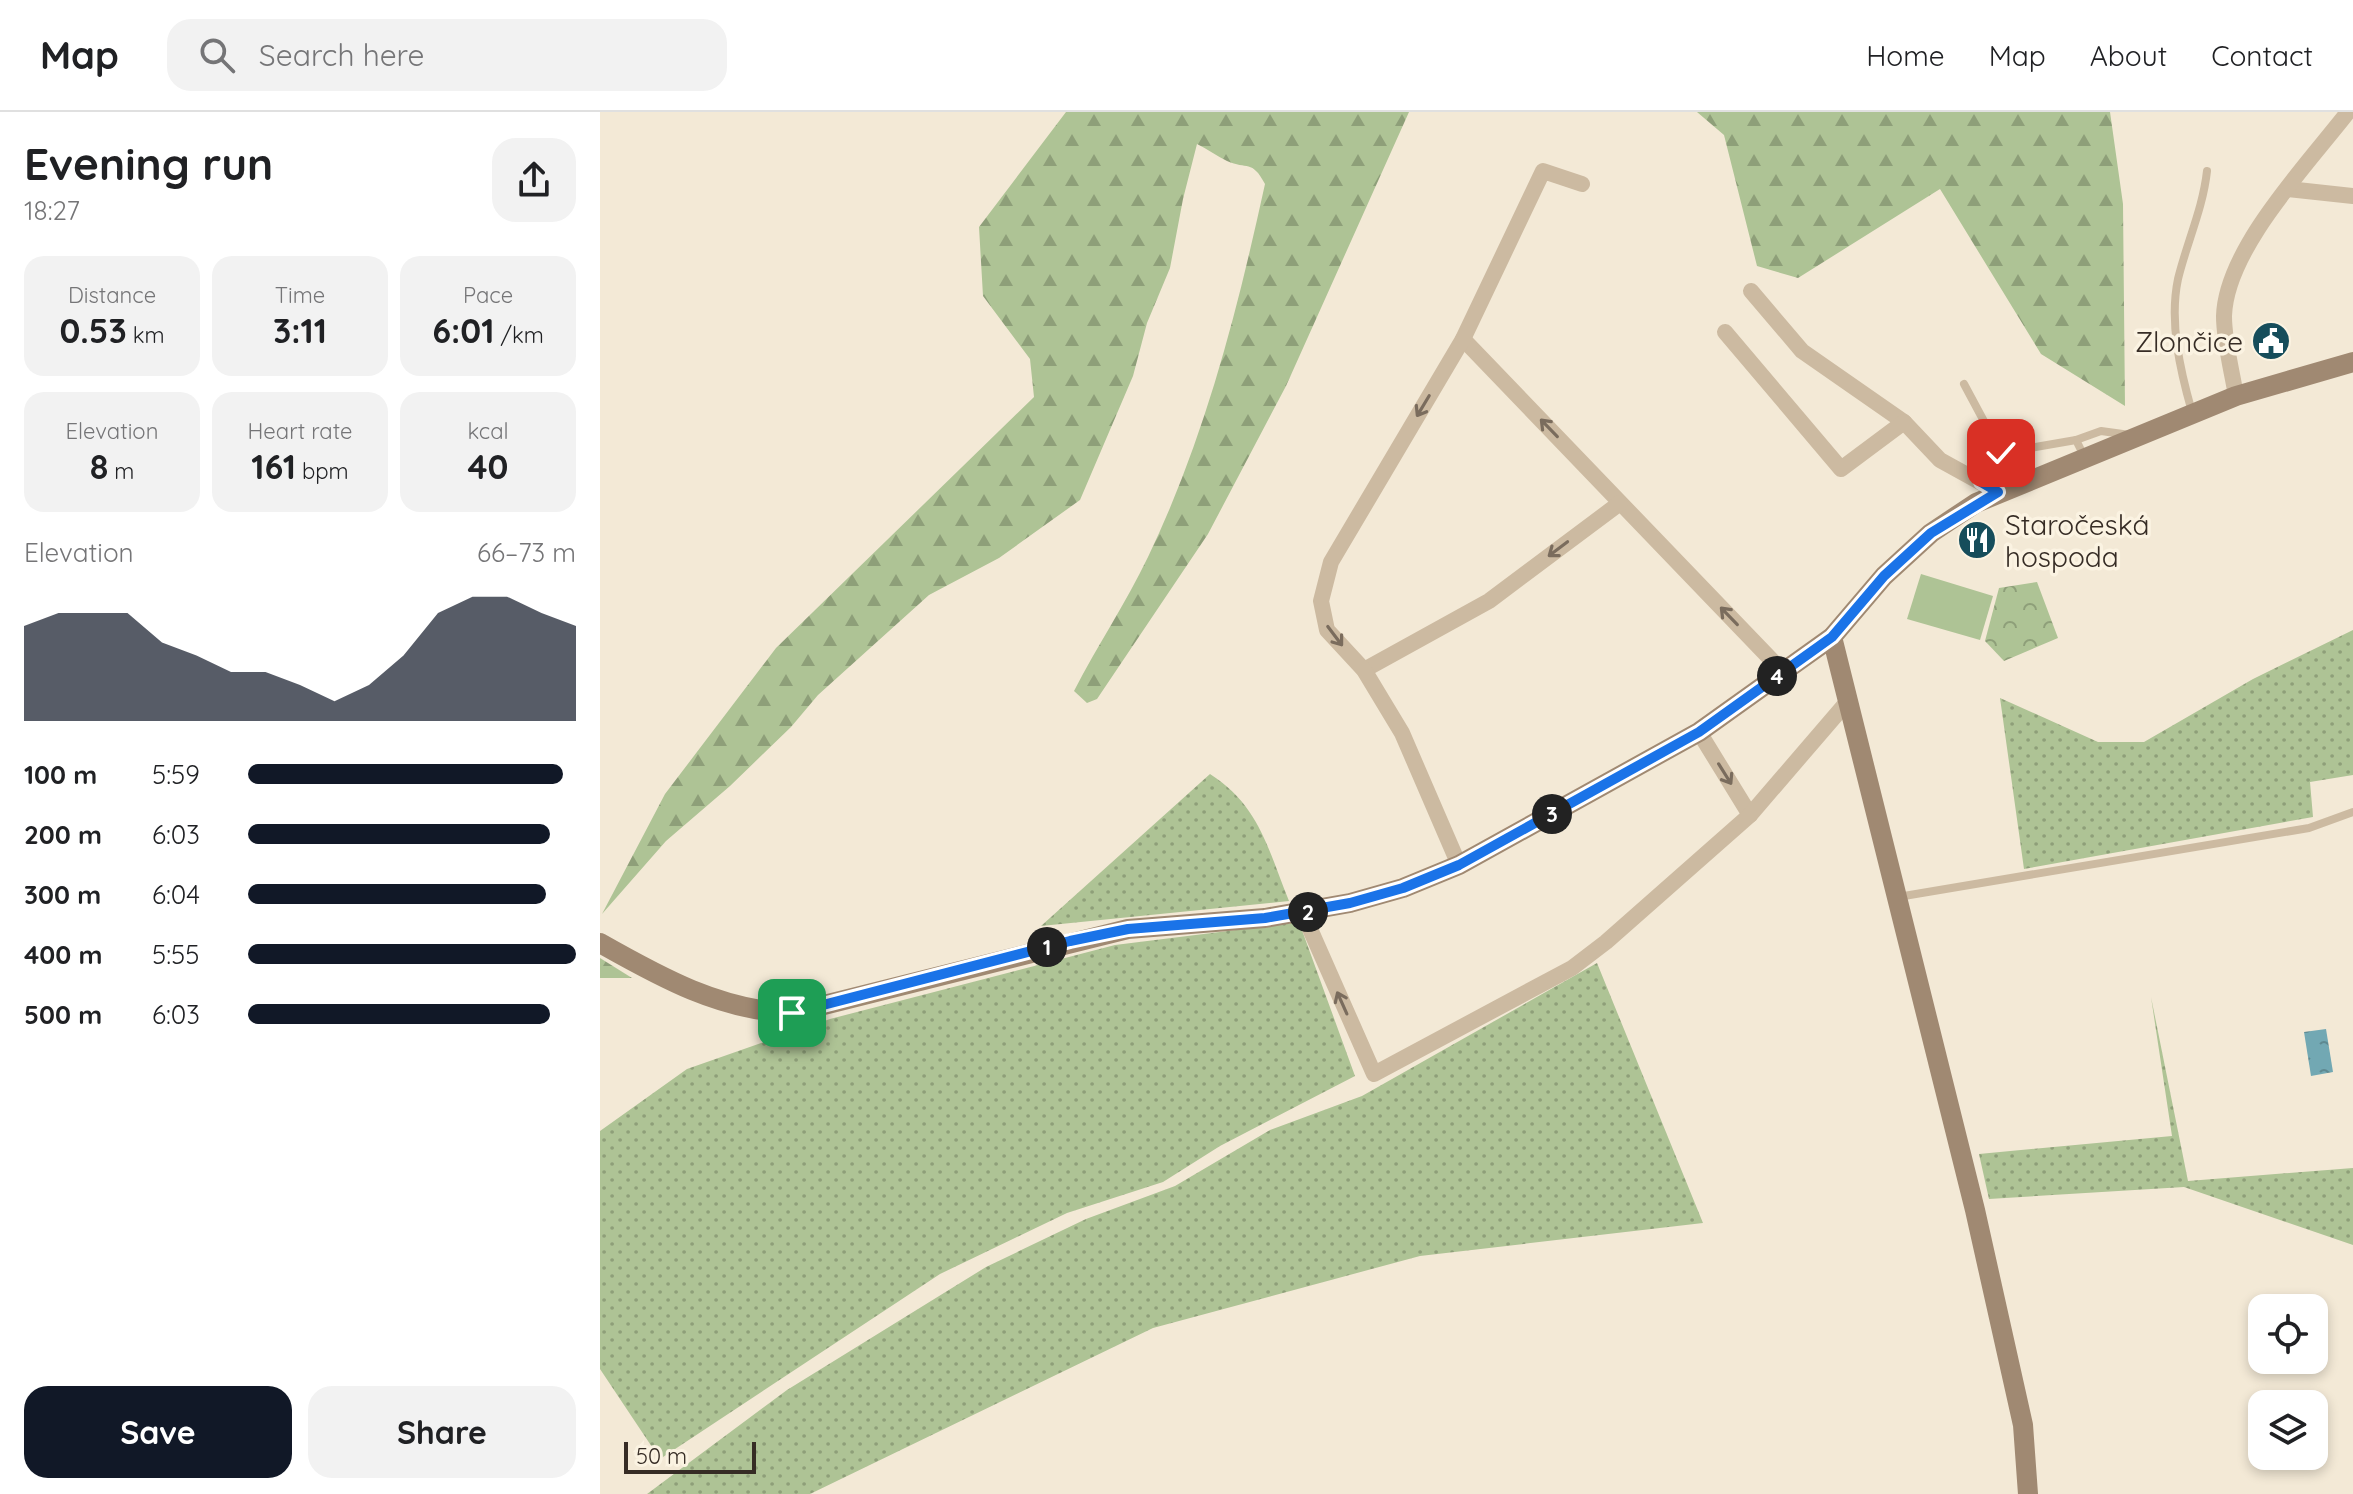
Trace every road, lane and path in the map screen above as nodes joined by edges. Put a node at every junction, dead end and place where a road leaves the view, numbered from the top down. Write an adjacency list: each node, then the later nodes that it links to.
1 (2348, 112): 4 (street)
2 (2207, 171): 12 (lane)
3 (1582, 184): 8 (street)
4 (2288, 189): 5 (street); 11 (street)
5 (2353, 196)
6 (1751, 291): 13 (street)
7 (1725, 332): 13 (street)
8 (1463, 339): 19 (street, one-way to 8); 21 (street, one-way to 21)
9 (2353, 362): 11 (street)
10 (1964, 384): 16 (lane)
11 (2236, 396): 12 (street)
12 (2193, 415): 14 (street)
13 (1904, 422): 18 (street)
14 (2143, 436): 15 (lane); 17 (street)
15 (2076, 440): 16 (lane); 17 (lane)
16 (2001, 453): 18 (lane)
17 (2086, 461): 18 (street)
18 (1989, 487): 20 (street)
19 (1620, 503): 21 (street, one-way to 21); 22 (street, one-way to 19)
20 (1832, 637): 22 (street); 23 (street)
21 (1364, 670): 27 (street)
22 (1783, 672): 24 (street)
23 (1848, 701): 26 (street); 28 (street)
24 (1699, 732): 26 (street, one-way to 26); 27 (street)
25 (2353, 812): 28 (lane)
26 (1750, 815): 29 (street, one-way to 29)
27 (1459, 865): 29 (street)
28 (1897, 897): 31 (street)
29 (1303, 913): 30 (street)
30 (600, 943)
31 (2028, 1494)

